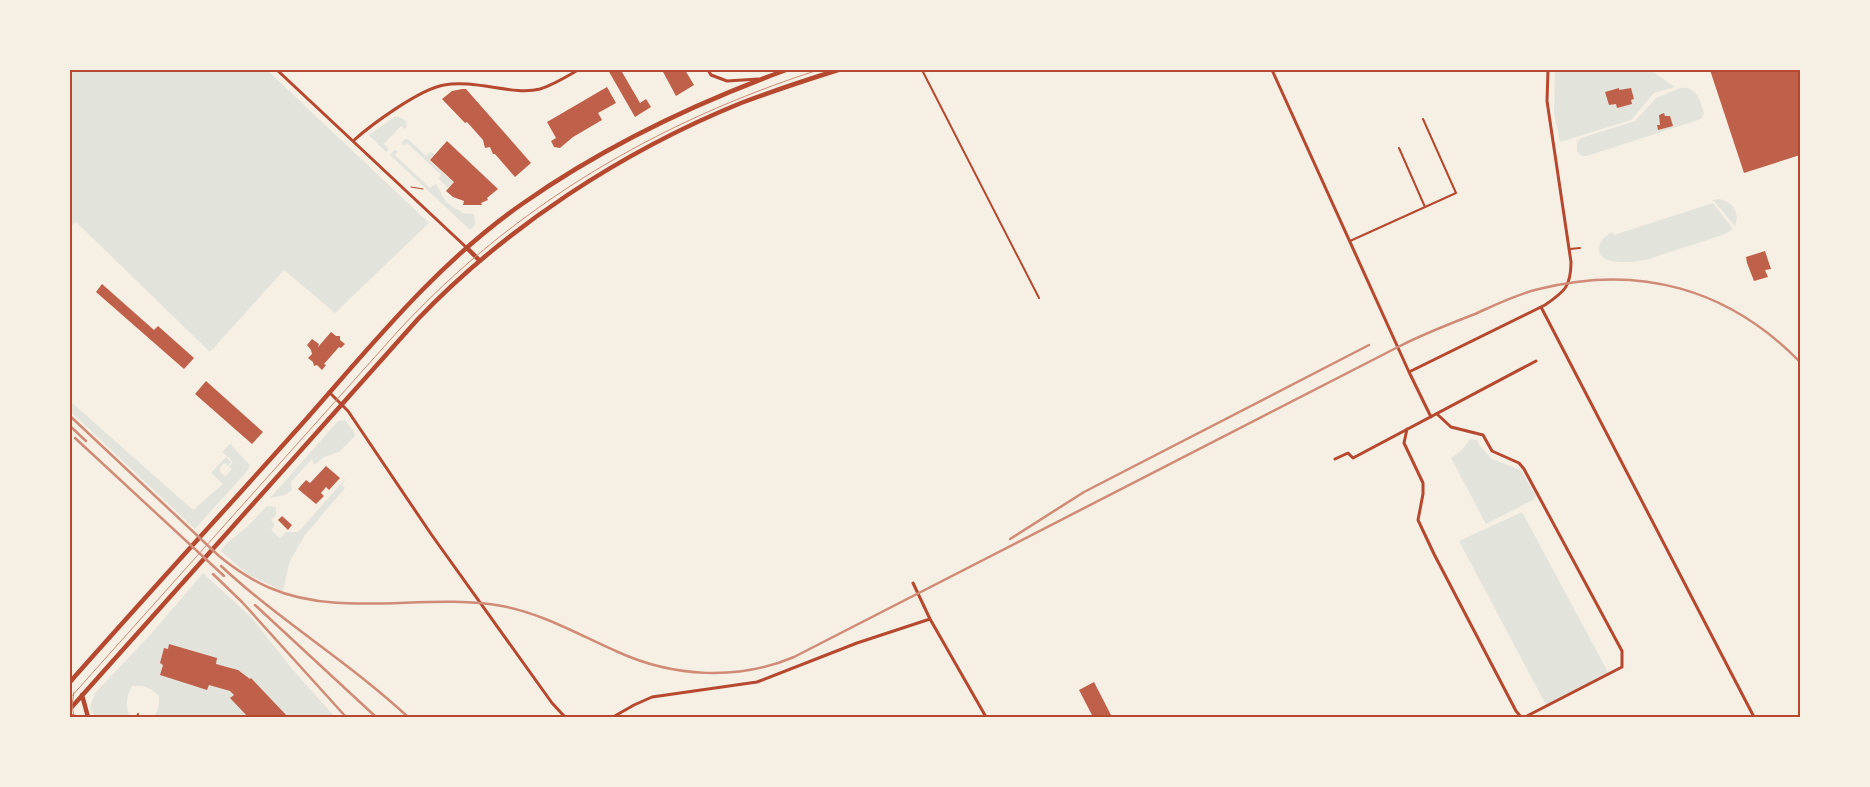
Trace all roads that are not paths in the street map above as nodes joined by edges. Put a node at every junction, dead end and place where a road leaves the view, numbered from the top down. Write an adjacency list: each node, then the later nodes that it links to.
1 (277, 70): 11 (street)
2 (578, 70): 11 (street)
3 (708, 70): 9 (street)
4 (786, 70): 9 (main road)
5 (838, 70): 18 (main road)
6 (922, 70): 19 (lane)
7 (1272, 70): 14 (street)
8 (1548, 70): 17 (street)
9 (759, 80): 15 (main road)
10 (1423, 120): 13 (lane)
11 (353, 141): 15 (street)
12 (1399, 148): 13 (lane)
13 (1425, 207): 14 (lane)
14 (1350, 241): 22 (street)
15 (468, 248): 18 (main road); 23 (main road)
16 (1580, 248): 17 (lane)
17 (1568, 249): 20 (street)
18 (480, 261): 24 (main road)
19 (1039, 298)
20 (1541, 307): 22 (street); 42 (street)
21 (1536, 361): 25 (street)
22 (1409, 372): 26 (street)
23 (330, 392): 24 (street); 31 (main road)
24 (342, 403): 32 (main road); 37 (street)
25 (1437, 414): 26 (street); 41 (street)
26 (1431, 417): 27 (street)
27 (1407, 430): 28 (street); 40 (street)
28 (1335, 459)
29 (913, 583): 30 (street)
30 (930, 618): 38 (street); 39 (street)
31 (70, 682)
32 (82, 695): 33 (main road); 36 (main road)
33 (70, 709)
34 (70, 716): 35 (main road)
35 (76, 717)
36 (88, 717)
37 (565, 717)
38 (613, 717)
39 (986, 717)
40 (1520, 717)
41 (1525, 717)
42 (1754, 717)

